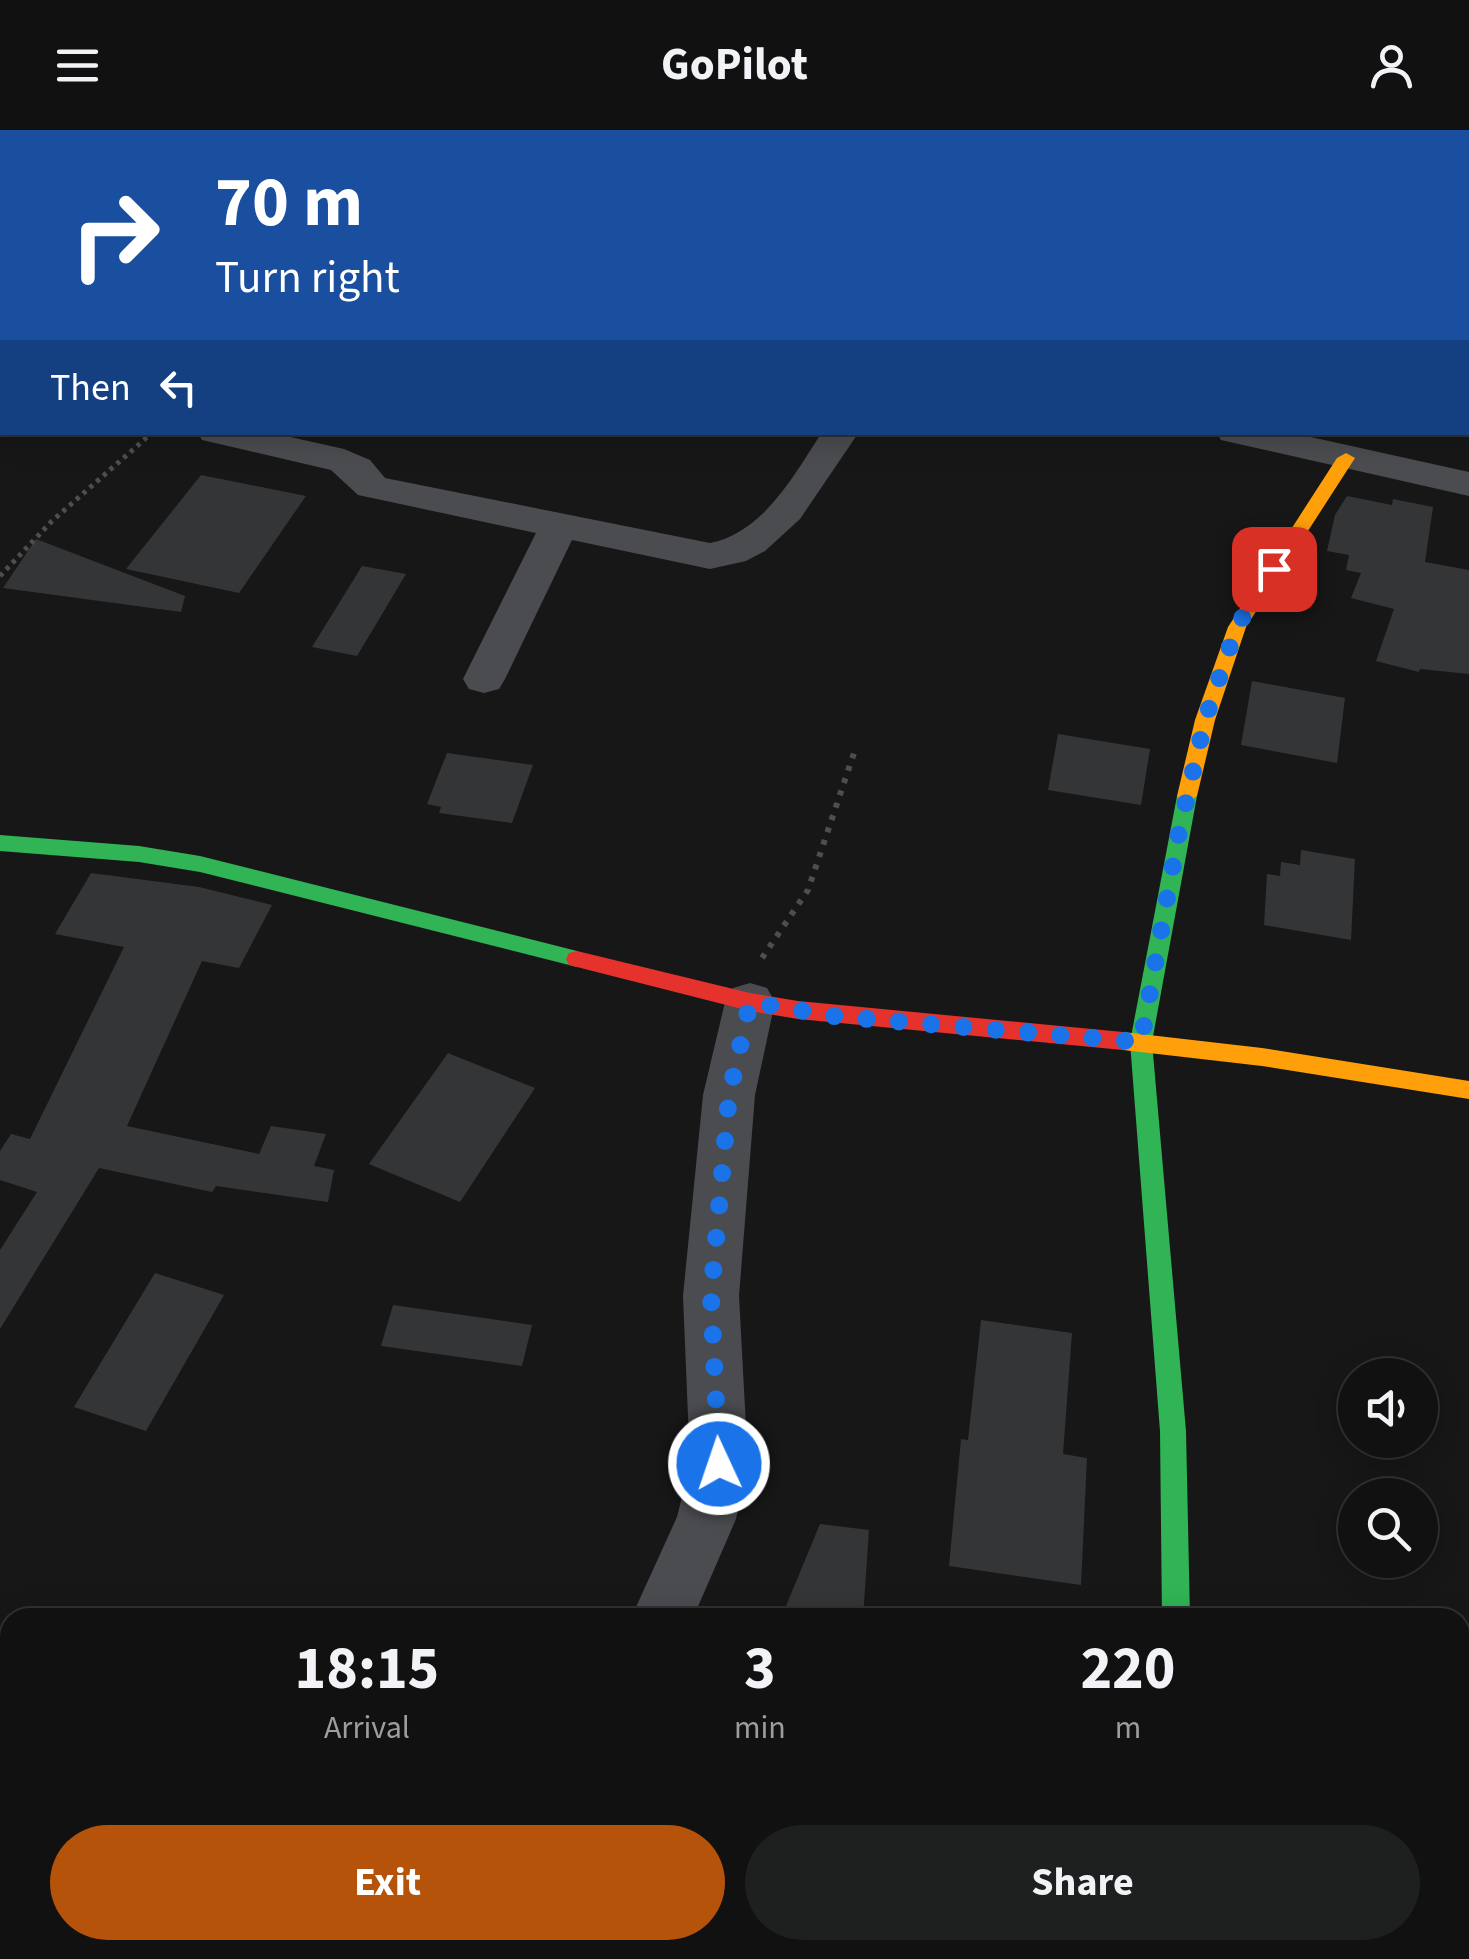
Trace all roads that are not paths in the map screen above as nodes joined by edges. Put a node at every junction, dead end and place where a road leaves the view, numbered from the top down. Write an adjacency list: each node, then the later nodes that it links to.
1 (229, 435): 6 (street)
2 (839, 435): 6 (street)
3 (1247, 435): 4 (street)
4 (1346, 458): 5 (street); 10 (street)
5 (1469, 484)
6 (559, 527): 7 (street)
7 (484, 679)
8 (4, 852): 9 (street)
9 (750, 1002): 10 (street); 12 (street)
10 (1141, 1042): 11 (street); 13 (street)
11 (1469, 1090)
12 (666, 1608)
13 (1176, 1608)

